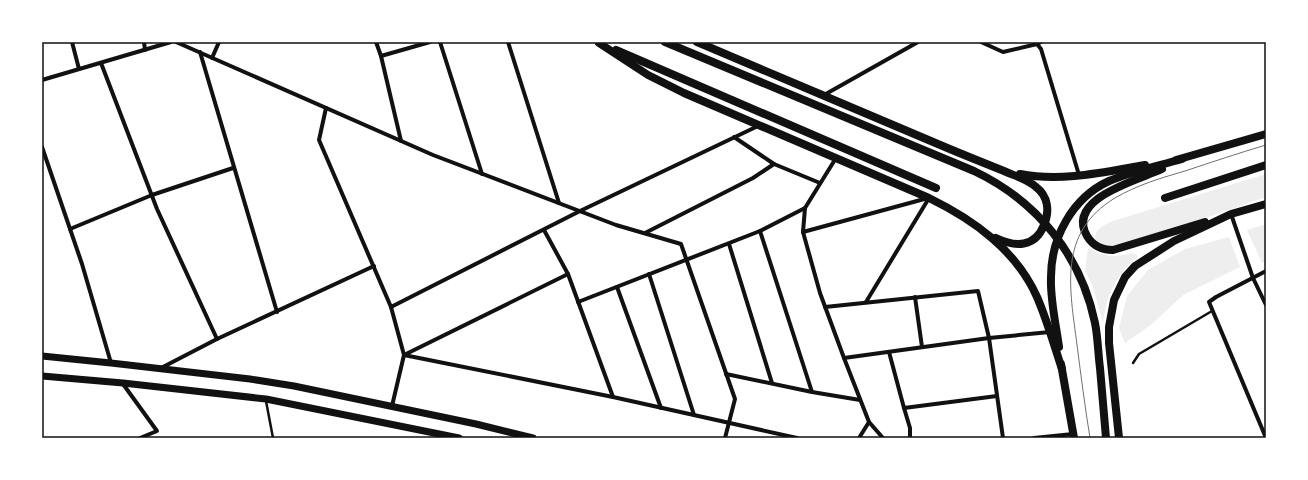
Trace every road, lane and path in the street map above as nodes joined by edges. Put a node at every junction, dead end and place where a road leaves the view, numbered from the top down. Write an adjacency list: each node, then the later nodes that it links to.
1 (72, 42): 21 (street)
2 (144, 42): 16 (street)
3 (171, 42): 16 (street)
4 (176, 42): 17 (street)
5 (219, 42): 19 (street)
6 (376, 42): 18 (street)
7 (430, 42): 18 (street)
8 (440, 42): 36 (street)
9 (508, 42): 43 (street)
10 (598, 42): 25 (main road); 39 (main road)
11 (665, 42): 110 (main road)
12 (697, 42): 23 (main road)
13 (918, 42): 23 (street)
14 (981, 42): 15 (street)
15 (1039, 43): 37 (street)
16 (145, 50): 20 (street)
17 (200, 52): 19 (street); 34 (street)
18 (381, 56): 28 (street)
19 (212, 58): 24 (street)
20 (100, 63): 21 (street); 40 (street)
21 (79, 69): 22 (street)
22 (42, 80)
23 (823, 96): 35 (main road)
24 (326, 108): 28 (street); 56 (street)
25 (760, 125): 27 (street); 30 (main road)
26 (1266, 134): 31 (main road)
27 (734, 137): 32 (street); 46 (street)
28 (401, 141): 36 (street)
29 (42, 147): 48 (street)
30 (836, 158): 38 (street); 41 (main road)
31 (1182, 159): 37 (main road); 47 (main road); 81 (main road)
32 (774, 164): 38 (street); 52 (street)
33 (1266, 166): 42 (main road)
34 (233, 168): 40 (street); 69 (street)
35 (1002, 170): 37 (main road); 53 (main road)
36 (482, 174): 43 (street)
37 (1080, 176)
38 (820, 183): 45 (street)
39 (936, 188)
40 (152, 195): 48 (street); 72 (street)
41 (929, 198): 51 (street); 53 (main road); 64 (street)
42 (1165, 198)
43 (559, 203): 46 (street)
44 (1266, 204): 47 (main road)
45 (805, 208): 50 (street); 51 (street)
46 (580, 211): 49 (street); 52 (street)
47 (1231, 214): 60 (street); 111 (main road)
48 (70, 229): 78 (street)
49 (544, 230): 58 (street); 67 (street)
50 (760, 231): 54 (street); 87 (street)
51 (803, 232): 66 (street)
52 (645, 233): 55 (street)
53 (990, 235): 70 (main road)
54 (728, 244): 55 (street); 86 (street)
55 (686, 260): 59 (street); 82 (street)
56 (374, 266): 67 (street); 69 (street)
57 (1266, 271): 60 (street)
58 (568, 274): 63 (street); 75 (street)
59 (650, 274): 61 (street); 95 (street)
60 (1253, 278): 65 (street); 68 (street)
61 (617, 286): 63 (street); 93 (street)
62 (914, 297): 64 (street); 71 (street); 73 (street)
63 (578, 302): 89 (street)
64 (866, 302): 66 (street)
65 (1266, 305)
66 (825, 306): 77 (street)
67 (391, 307): 75 (street)
68 (1213, 310): 79 (lane); 112 (street)
69 (277, 312): 72 (street)
70 (1050, 332): 71 (street); 81 (main road)
71 (989, 338): 73 (street); 88 (street)
72 (217, 339): 80 (street)
73 (922, 348): 74 (street)
74 (889, 352): 77 (street); 94 (street)
75 (404, 355): 89 (street); 92 (street)
76 (42, 356): 78 (main road)
77 (844, 358): 91 (street)
78 (110, 363): 80 (main road)
79 (1134, 363)
80 (159, 369): 92 (main road)
81 (1062, 369): 98 (main road)
82 (726, 374): 86 (street); 96 (street)
83 (42, 376): 84 (lane); 85 (main road)
84 (42, 380)
85 (123, 383): 90 (main road); 99 (street)
86 (772, 383): 87 (street)
87 (812, 392): 91 (street)
88 (997, 396): 94 (street); 108 (street)
89 (613, 397): 93 (street)
90 (266, 399): 100 (lane); 101 (main road)
91 (860, 400): 97 (street)
92 (392, 406): 102 (main road)
93 (661, 408): 95 (street)
94 (904, 408): 107 (street)
95 (694, 415): 96 (street)
96 (729, 422): 103 (street); 104 (street)
97 (869, 422): 105 (street); 106 (street)
98 (1074, 437): 109 (street)
99 (140, 438)
100 (273, 438)
101 (459, 438)
102 (533, 438)
103 (725, 438)
104 (797, 438)
105 (859, 438)
106 (883, 438)
107 (910, 438)
108 (1003, 438)
109 (1034, 438)
110 (1106, 438)
111 (1119, 438)
112 (1266, 438)

